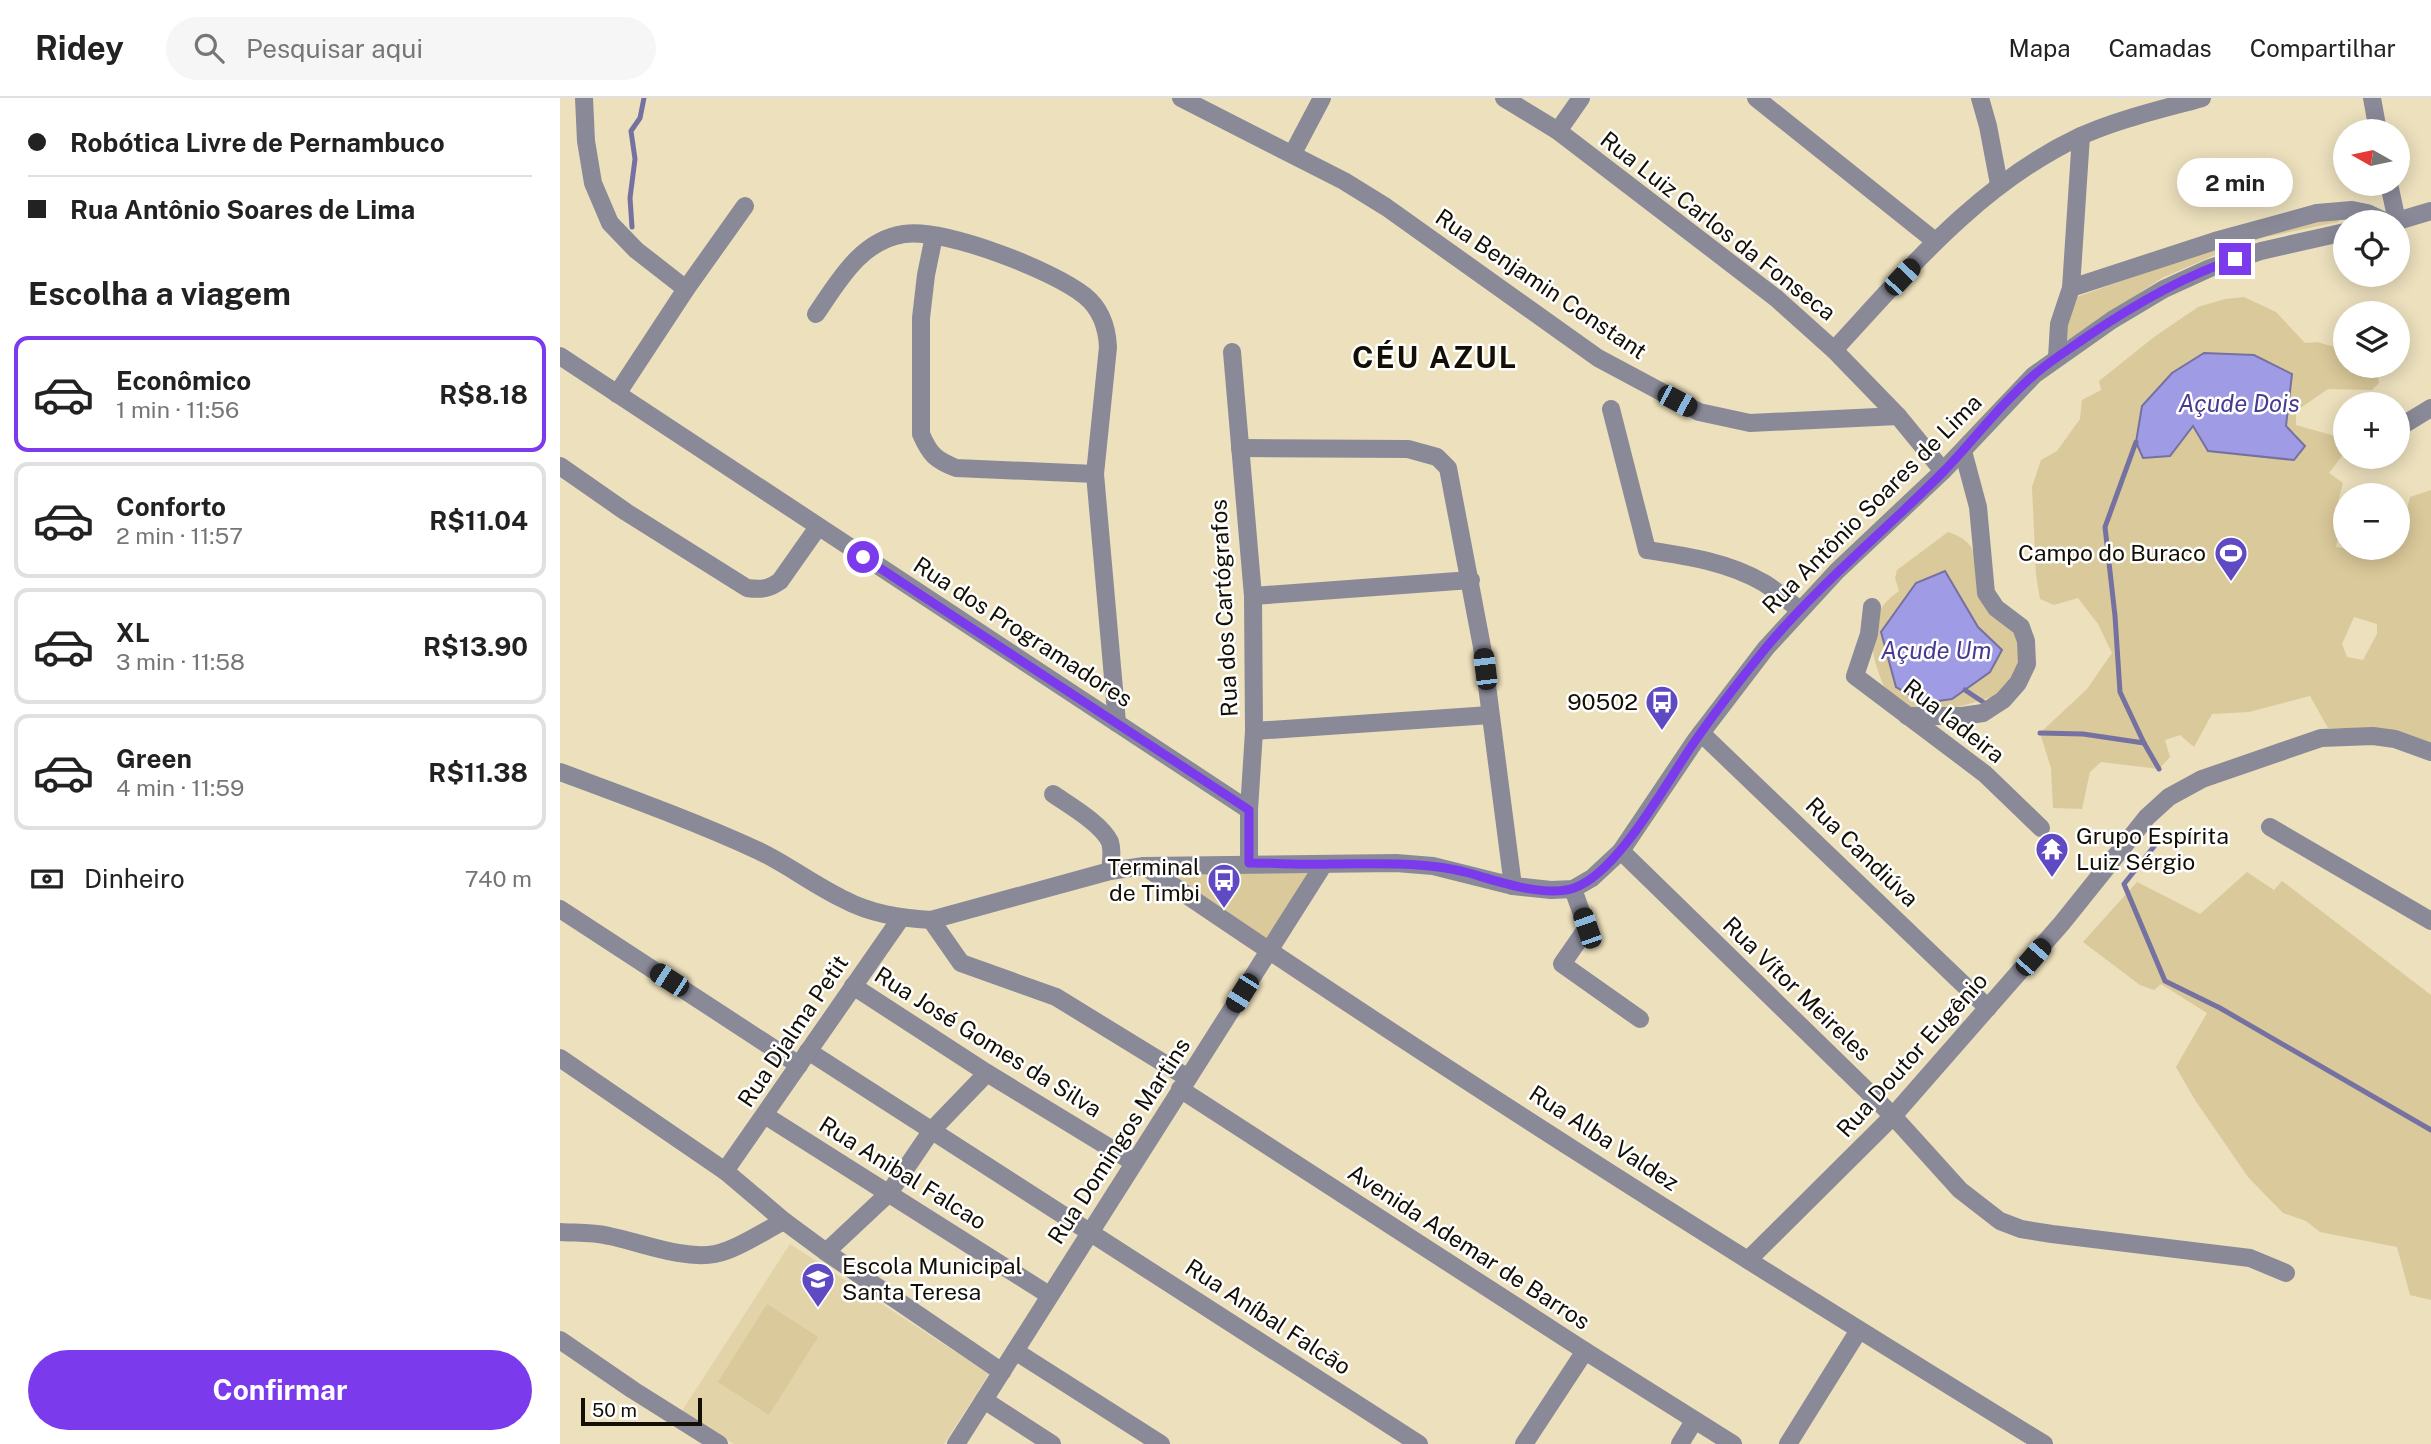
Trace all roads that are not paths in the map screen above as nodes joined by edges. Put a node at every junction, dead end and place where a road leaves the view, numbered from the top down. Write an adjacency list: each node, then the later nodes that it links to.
1 (584, 98): 23 (street)
2 (1181, 98): 13 (street, Rua Benjamin Constant)
3 (1322, 98): 13 (street)
4 (1504, 98): 11 (street, Rua Luiz Carlos da Fonseca)
5 (1581, 98): 11 (street)
6 (1756, 98): 21 (street)
7 (1980, 98): 14 (street)
8 (2202, 98): 12 (street)
9 (2372, 98): 10 (street)
10 (2376, 119)
11 (1558, 131): 25 (street, Rua Luiz Carlos da Fonseca)
12 (2081, 136): 14 (street); 22 (street)
13 (1293, 153): 32 (street, Rua Benjamin Constant)
14 (1999, 184): 21 (street)
15 (746, 206): 23 (street)
16 (2431, 211): 18 (street)
17 (2333, 212): 22 (street)
18 (2410, 217)
19 (2333, 235): 28 (street, Rua Antônio Soares de Lima)
20 (934, 236): 24 (street); 38 (street); 38 (street)
21 (1935, 241): 25 (street)
22 (2071, 288): 28 (street)
23 (686, 289): 29 (street)
24 (816, 314)
25 (1834, 350): 32 (street, Rua Luiz Carlos da Fonseca)
26 (1232, 352): 34 (street, Rua dos Cartógrafos)
27 (560, 356): 29 (street, Rua dos Programadores)
28 (2057, 357): 35 (street, Rua Antônio Soares de Lima)
29 (617, 394): 39 (street, Rua dos Programadores)
30 (2431, 408): 33 (street)
31 (1611, 409): 43 (street)
32 (1898, 416): 37 (street, Rua Luiz Carlos da Fonseca)
33 (2410, 421)
34 (1240, 448): 40 (street); 41 (street, Rua dos Cartógrafos)
35 (1963, 450): 37 (street, Rua Antônio Soares de Lima); 45 (street)
36 (560, 467): 39 (street)
37 (1943, 471): 43 (street, Rua Antônio Soares de Lima)
38 (1095, 474): 46 (street)
39 (818, 527): 46 (street, Rua dos Programadores)
40 (1471, 580): 41 (street); 44 (street)
41 (1253, 596): 47 (street, Rua dos Cartógrafos)
42 (1872, 607): 45 (street, Rua ladeira)
43 (1800, 610): 48 (street, Rua Antônio Soares de Lima)
44 (1490, 715): 47 (street); 60 (street)
45 (1907, 716): 54 (street, Rua ladeira)
46 (1117, 723): 52 (street, Rua dos Programadores)
47 (1254, 731): 52 (street, Rua dos Cartógrafos)
48 (1701, 733): 55 (street, Rua Antônio Soares de Lima); 68 (street, Rua Candiúva)
49 (2431, 752): 68 (street, Rua Doutor Eugênio)
50 (560, 772): 63 (street)
51 (1053, 794): 59 (street)
52 (1249, 810): 56 (street, Rua dos Cartógrafos)
53 (2270, 827): 65 (street)
54 (2041, 828)
55 (1620, 851): 61 (street, Rua Antônio Soares de Lima); 75 (street, Rua Vítor Meireles)
56 (1249, 863): 57 (street); 58 (street)
57 (1324, 864): 60 (street); 66 (street, Rua Domingos Martins)
58 (1144, 866): 59 (street); 66 (street, Rua Alba Valdez)
59 (1110, 871): 64 (street)
60 (1513, 886): 61 (street)
61 (1573, 889): 69 (street)
62 (560, 909): 71 (street, Rua Aníbal Falcão)
63 (901, 918): 64 (street); 67 (street, Rua Djalma Petit)
64 (931, 920): 73 (street, Avenida Ademar de Barros)
65 (2431, 921)
66 (1269, 951): 73 (street, Rua Domingos Martins); 84 (street, Rua Alba Valdez)
67 (853, 986): 71 (street, Rua Djalma Petit); 72 (street, Rua José Gomes da Silva)
68 (1988, 1008): 75 (street, Rua Doutor Eugênio)
69 (1640, 1018)
70 (560, 1058): 78 (street)
71 (804, 1058): 74 (street, Rua Djalma Petit); 76 (street, Rua Aníbal Falcão)
72 (988, 1073): 76 (street); 77 (street, Rua José Gomes da Silva)
73 (1184, 1084): 77 (street, Rua Domingos Martins); 90 (street, Avenida Ademar de Barros)
74 (766, 1116): 78 (street, Rua Djalma Petit); 79 (street, Rua Anibal Falcao)
75 (1893, 1116): 84 (street, Rua Doutor Eugênio); 85 (street, Rua Vítor Meireles)
76 (932, 1130): 79 (street); 81 (street, Rua Aníbal Falcão)
77 (1133, 1162): 81 (street, Rua Domingos Martins)
78 (725, 1171): 80 (street)
79 (889, 1193): 83 (street); 86 (street, Rua Anibal Falcao)
80 (784, 1221): 82 (street); 83 (street)
81 (1090, 1231): 86 (street, Rua Domingos Martins); 98 (street, Rua Aníbal Falcão)
82 (560, 1232)
83 (826, 1252): 91 (street)
84 (1748, 1260): 87 (street, Rua Alba Valdez)
85 (2286, 1273)
86 (1049, 1295): 89 (street, Rua Domingos Martins)
87 (1859, 1330): 102 (street); 103 (street, Rua Alba Valdez)
88 (560, 1340): 94 (street)
89 (1015, 1351): 91 (street, Rua Domingos Martins); 97 (street)
90 (1585, 1352): 93 (street, Avenida Ademar de Barros); 99 (street)
91 (1002, 1372): 92 (street, Rua Domingos Martins)
92 (984, 1400): 95 (street, Rua Domingos Martins); 96 (street)
93 (1694, 1420): 100 (street); 101 (street, Avenida Ademar de Barros)
94 (719, 1444)
95 (956, 1444)
96 (1052, 1444)
97 (1161, 1444)
98 (1419, 1444)
99 (1524, 1444)
100 (1680, 1444)
101 (1733, 1444)
102 (1788, 1444)
103 (2043, 1444)

